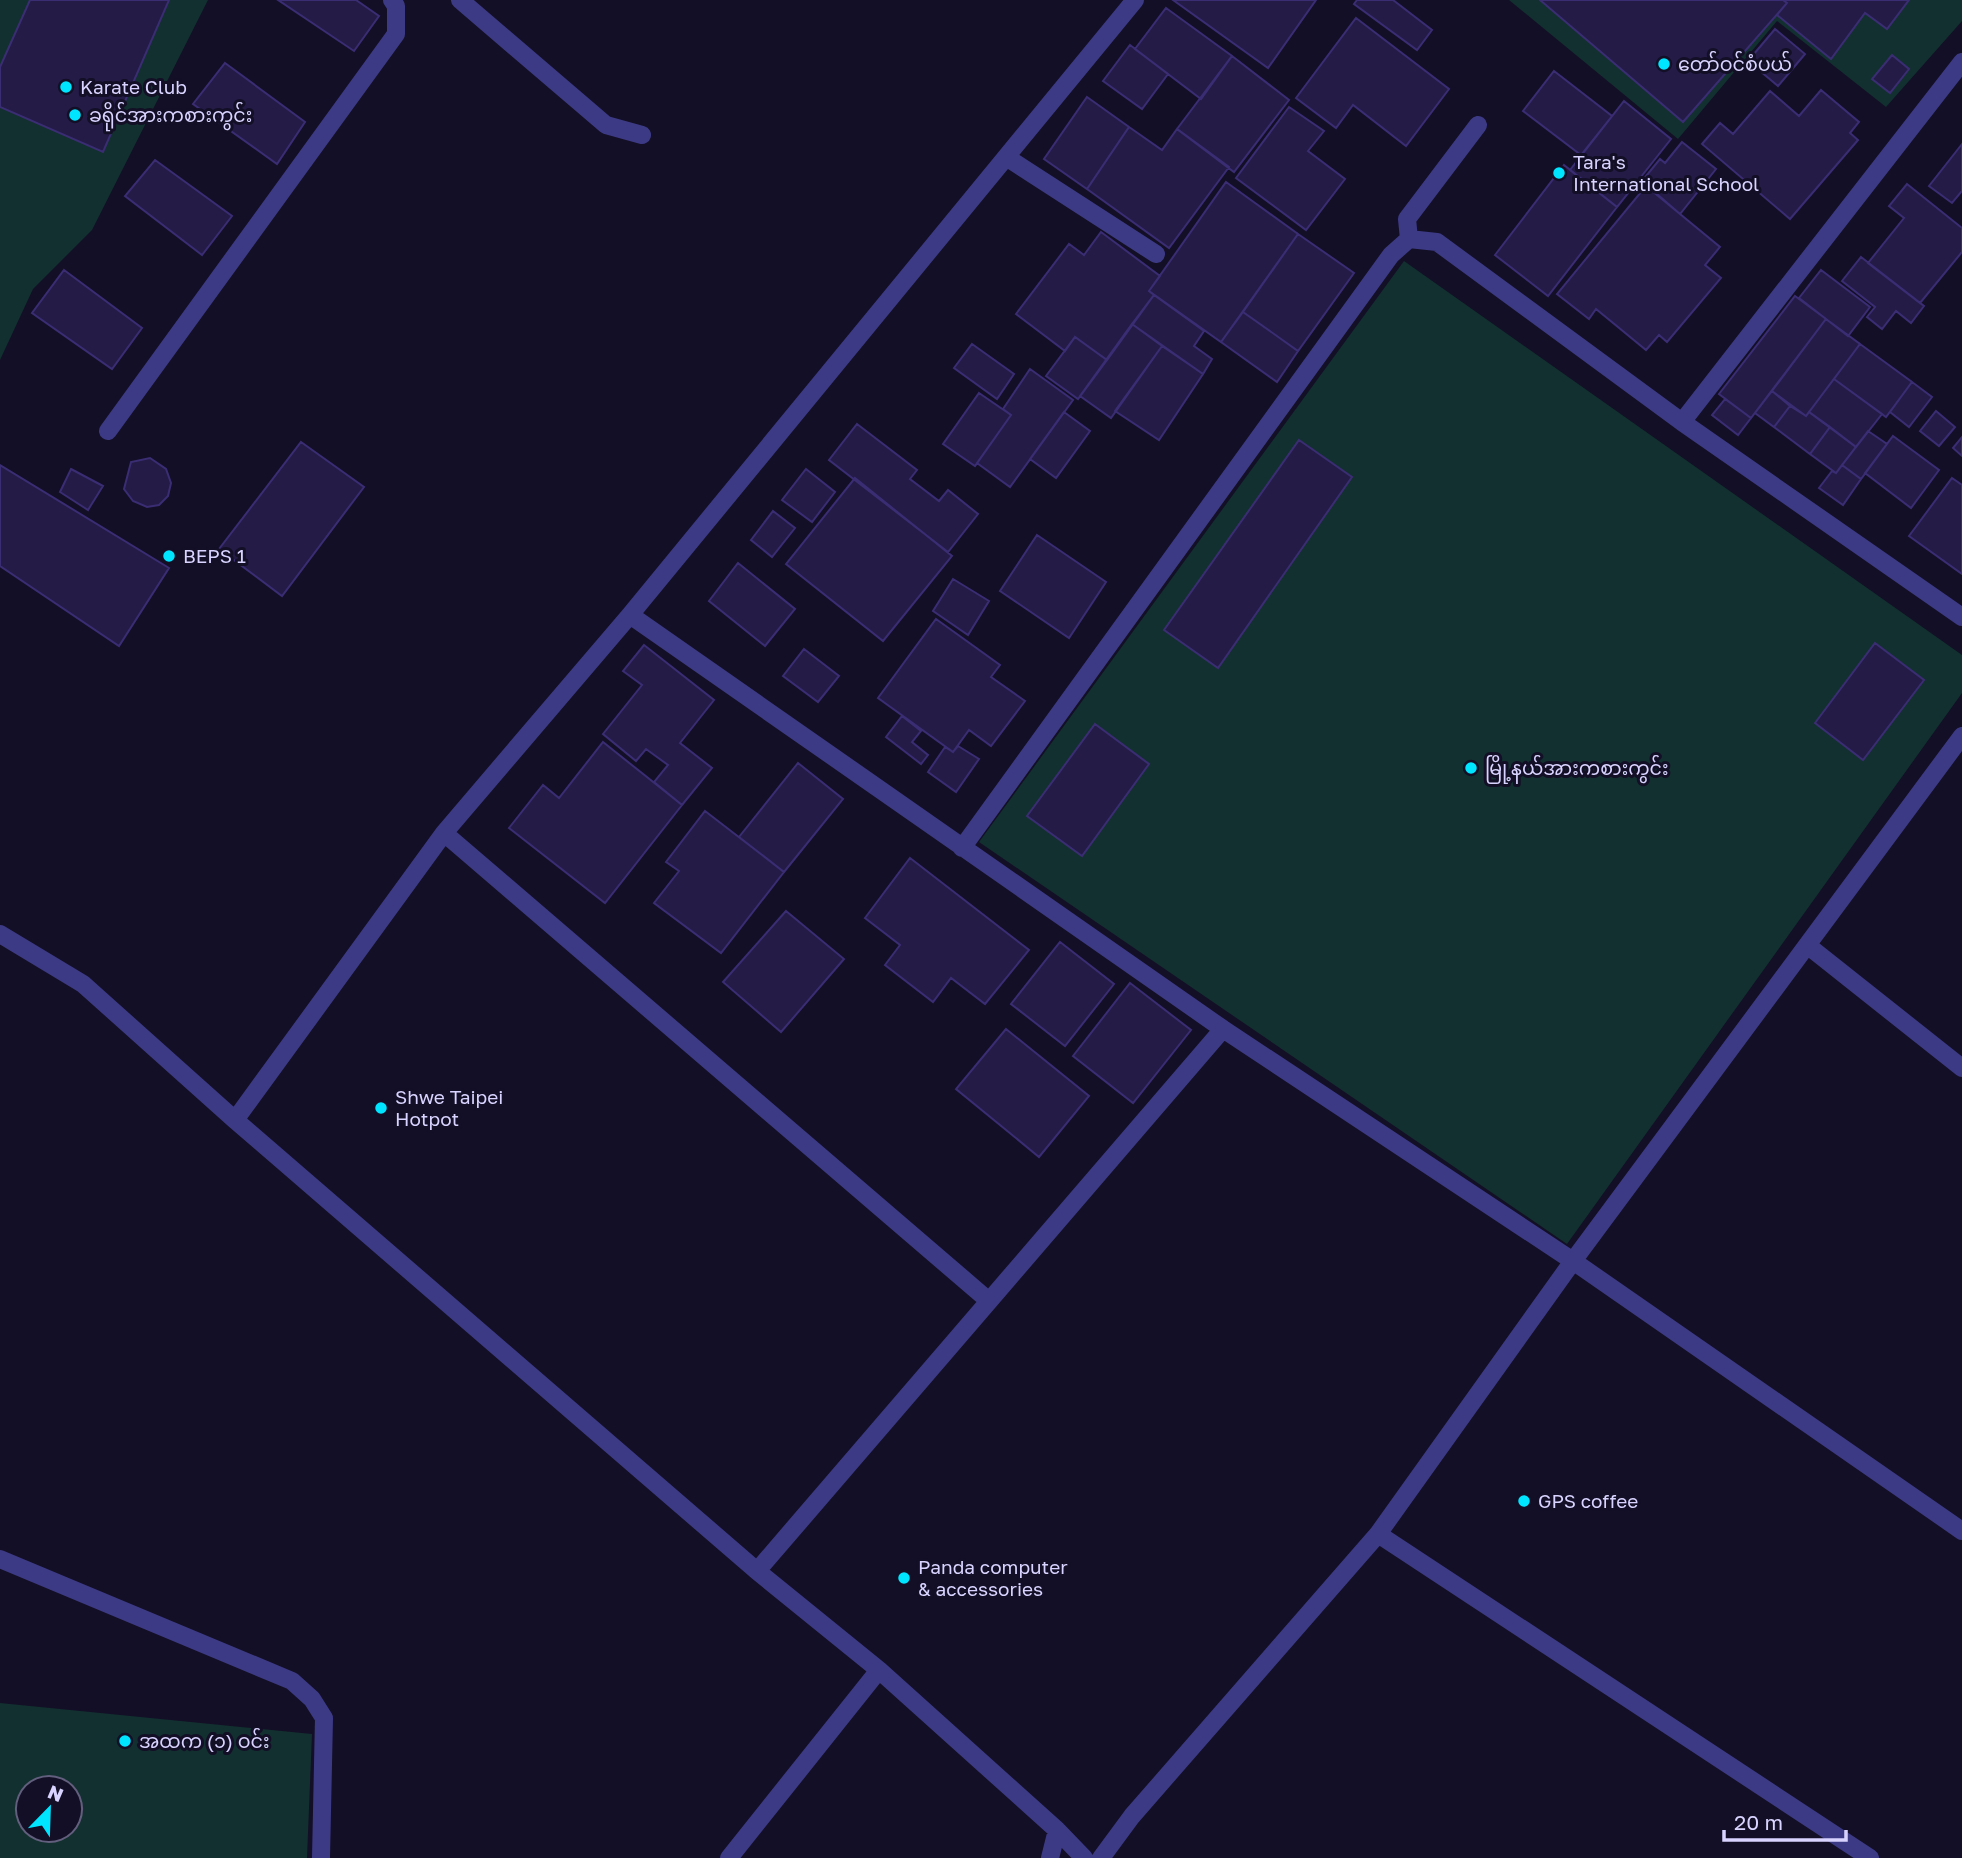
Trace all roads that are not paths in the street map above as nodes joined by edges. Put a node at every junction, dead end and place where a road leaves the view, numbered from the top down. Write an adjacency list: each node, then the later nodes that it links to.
1 (393, 0): 11 (street)
2 (460, 0): 6 (street)
3 (1135, 0): 7 (street)
4 (1962, 62): 10 (street)
5 (1478, 125): 8 (street)
6 (642, 135)
7 (1006, 157): 9 (street); 12 (street)
8 (1409, 239): 10 (street); 16 (street)
9 (1156, 254)
10 (1682, 422): 13 (street)
11 (108, 431)
12 (630, 615): 15 (street); 16 (street)
13 (1962, 617)
14 (1962, 736): 18 (street)
15 (444, 833): 21 (street); 23 (street)
16 (962, 848): 19 (street)
17 (0, 934): 21 (street)
18 (1807, 945): 20 (street); 22 (street)
19 (1223, 1029): 22 (street); 23 (street)
20 (1962, 1068)
21 (235, 1120): 27 (street)
22 (1573, 1261): 24 (street); 25 (street)
23 (989, 1301): 27 (street)
24 (1962, 1531)
25 (1378, 1534): 34 (street); 35 (street)
26 (0, 1559): 30 (street)
27 (757, 1571): 28 (street)
28 (879, 1670): 29 (street); 31 (street)
29 (1058, 1830): 32 (street); 33 (street)
30 (321, 1858)
31 (729, 1858)
32 (1050, 1858)
33 (1084, 1858)
34 (1101, 1858)
35 (1870, 1858)

